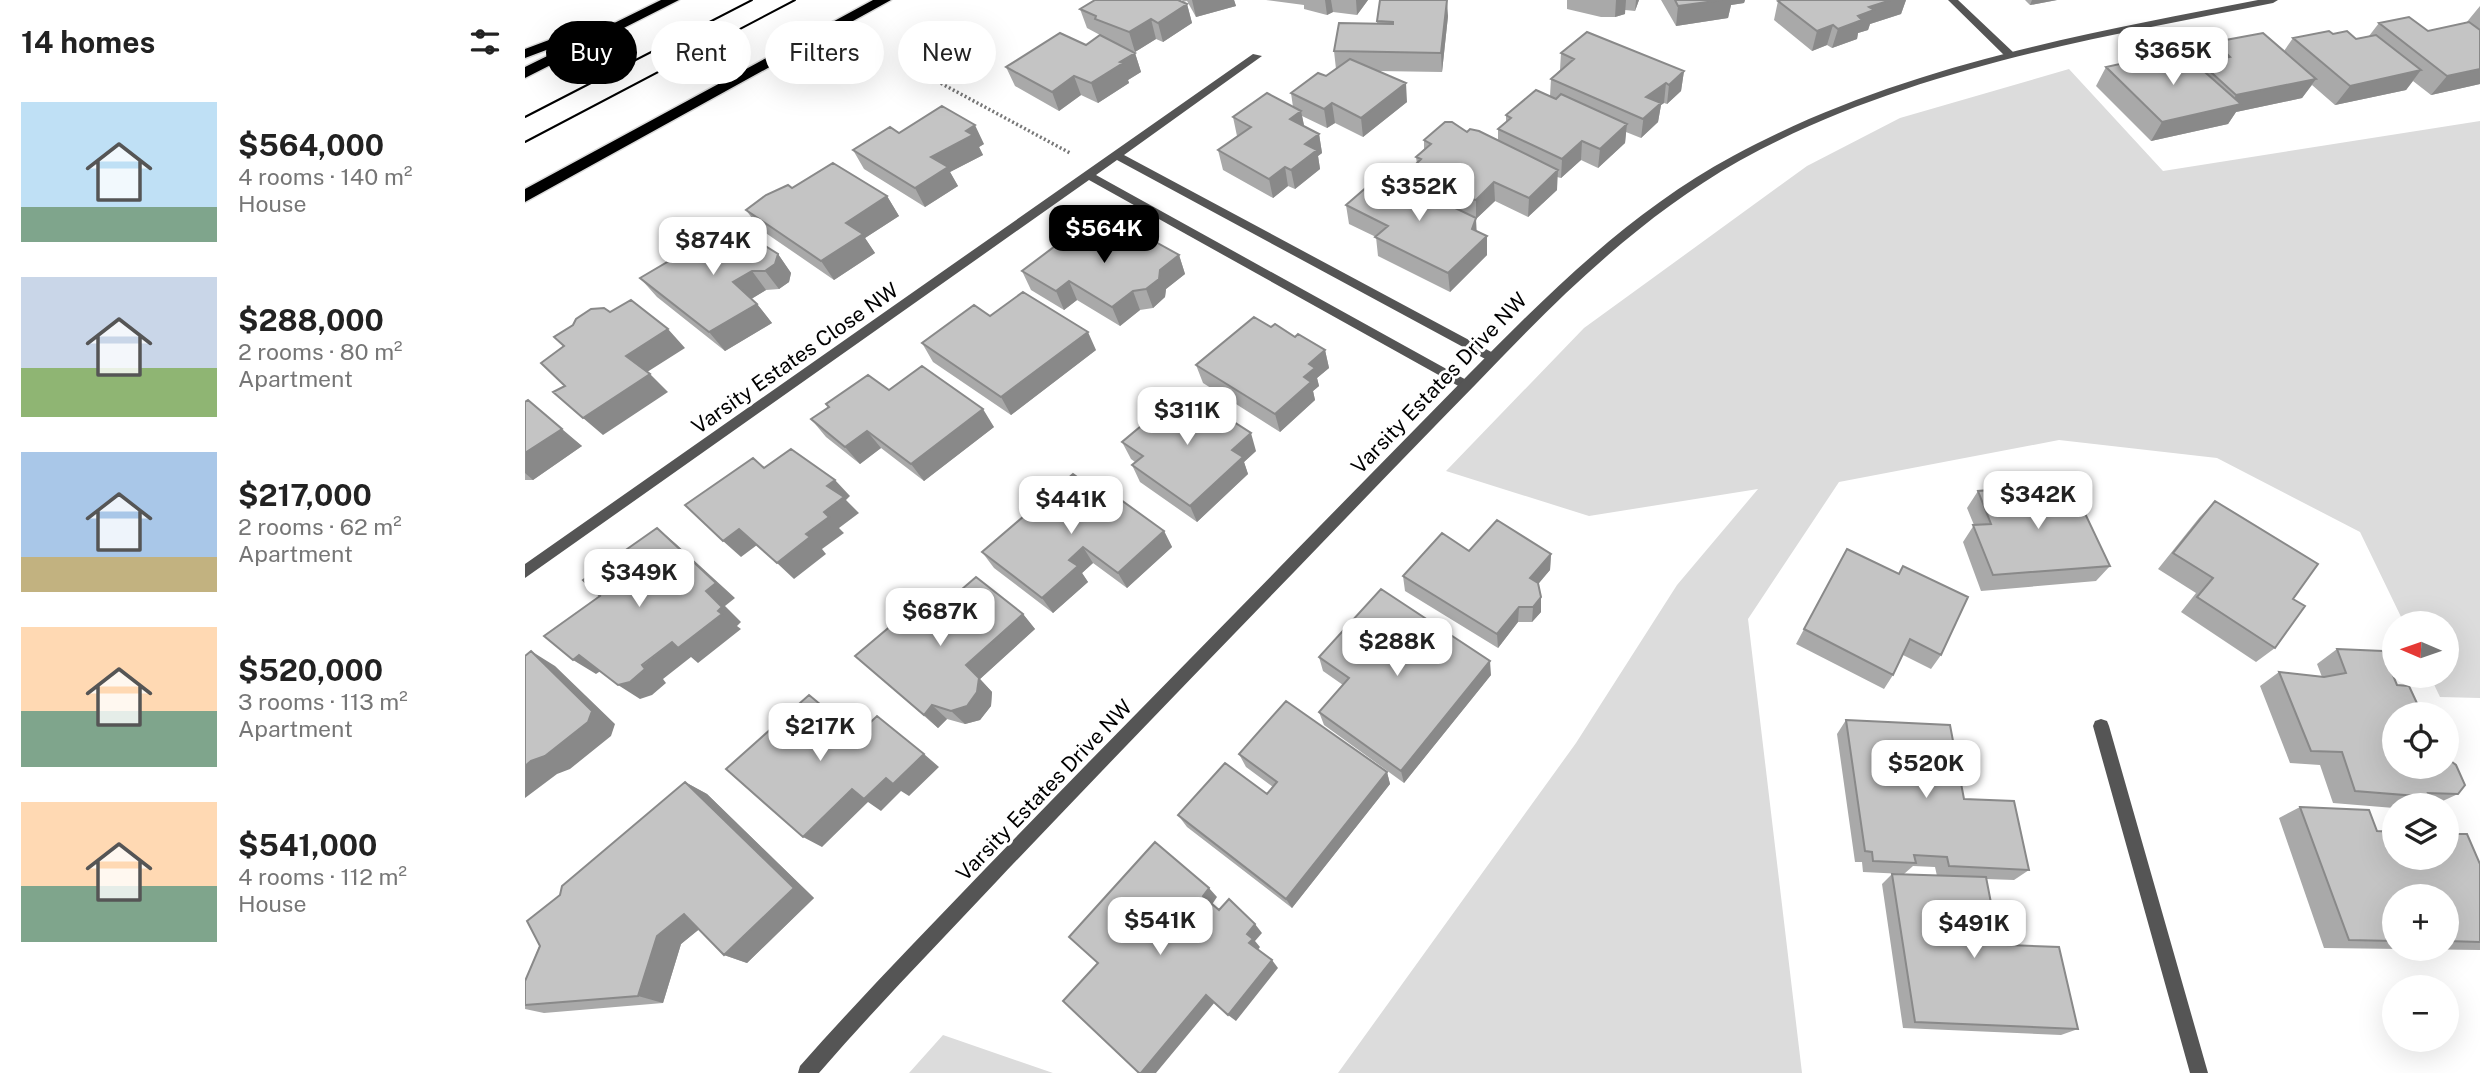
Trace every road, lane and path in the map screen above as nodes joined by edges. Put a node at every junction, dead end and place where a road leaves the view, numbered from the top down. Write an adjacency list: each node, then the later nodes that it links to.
1 (884, 0): 13 (highway)
2 (1953, 0): 6 (street)
3 (2273, 0): 6 (street, Varsity Estates Drive NW)
4 (671, 1): 5 (highway); 8 (highway)
5 (525, 54)
6 (2009, 54): 14 (street, Varsity Estates Drive NW)
7 (1257, 55): 10 (street, Varsity Estates Close NW)
8 (525, 73)
9 (942, 84): 11 (path)
10 (1117, 155): 11 (street, Varsity Estates Close NW); 14 (street)
11 (1100, 167): 12 (street, Varsity Estates Close NW)
12 (1088, 175): 15 (street); 16 (street, Varsity Estates Close NW)
13 (525, 196)
14 (1493, 358): 15 (street, Varsity Estates Drive NW)
15 (1466, 386): 18 (street, Varsity Estates Drive NW)
16 (525, 572)
17 (2101, 726): 19 (street)
18 (807, 1073)
19 (2199, 1073)

